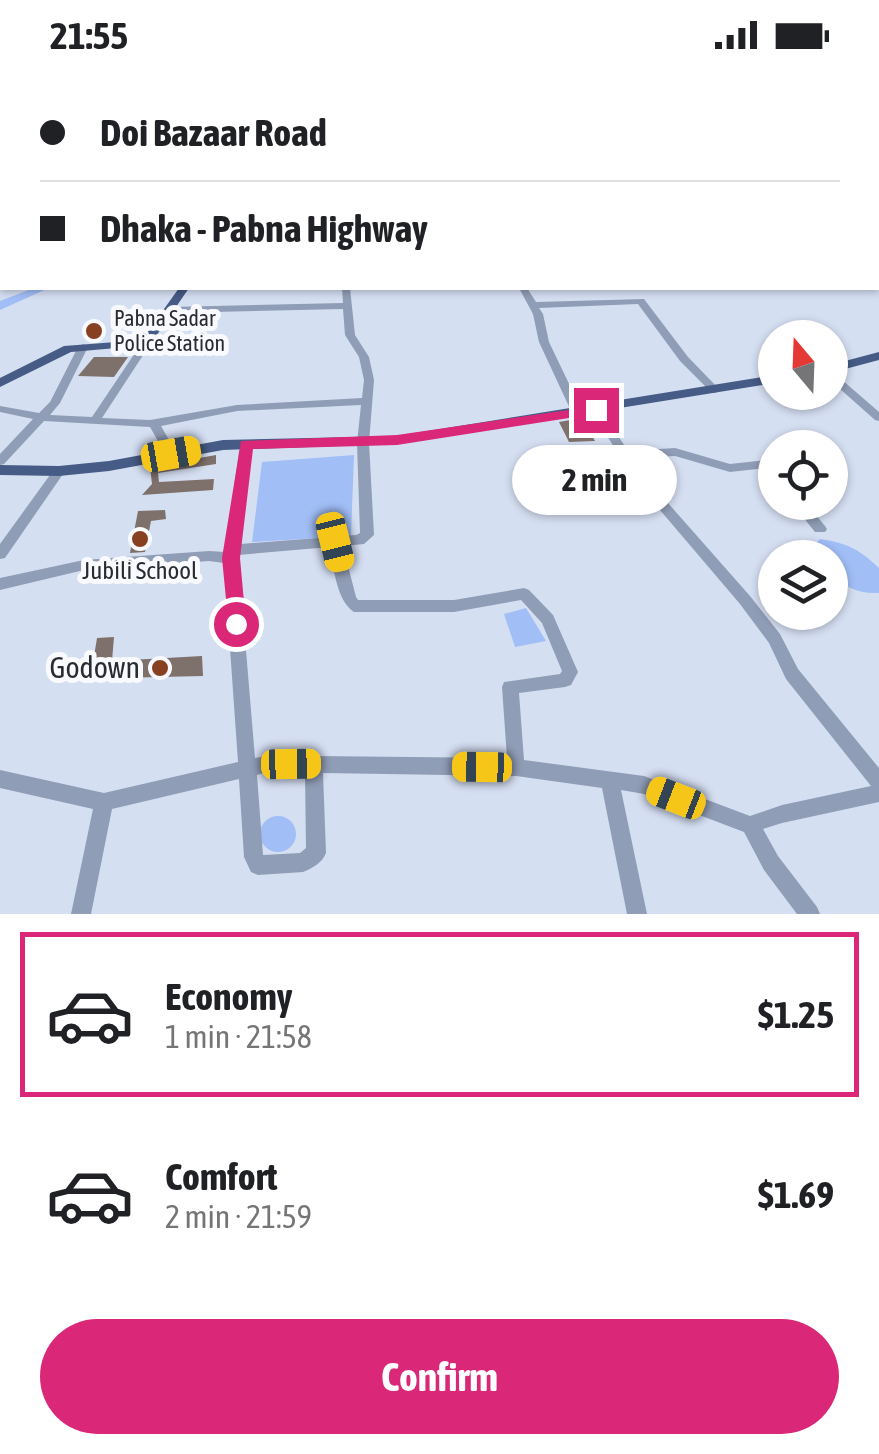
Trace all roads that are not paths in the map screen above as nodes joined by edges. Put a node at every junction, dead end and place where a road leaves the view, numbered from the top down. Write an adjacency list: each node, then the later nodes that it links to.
1 (183, 290): 6 (main road)
2 (346, 290): 5 (street)
3 (524, 290): 4 (street)
4 (534, 305): 14 (street); 18 (street)
5 (347, 306): 6 (street); 15 (street)
6 (170, 310): 7 (main road)
7 (146, 343): 8 (main road); 21 (street)
8 (82, 347): 12 (main road); 19 (street)
9 (879, 356): 10 (main road)
10 (848, 366)
11 (758, 382): 14 (main road)
12 (0, 383)
13 (848, 389): 20 (street)
14 (715, 390): 17 (main road)
15 (368, 401): 22 (street); 23 (street)
16 (0, 409): 19 (street)
17 (596, 410): 18 (main road); 26 (street)
18 (576, 411): 23 (main road)
19 (44, 418): 21 (street); 27 (street)
20 (879, 418)
21 (94, 422): 22 (street)
22 (154, 424): 25 (street)
23 (362, 443): 24 (main road); 33 (street)
24 (246, 444): 25 (main road); 35 (street)
25 (171, 454): 30 (main road)
26 (622, 455): 28 (street); 42 (street)
27 (0, 461)
28 (758, 466)
29 (0, 470): 30 (main road)
30 (60, 471): 34 (street)
31 (812, 520): 32 (street)
32 (820, 529)
33 (335, 542): 35 (street); 38 (street)
34 (0, 554)
35 (232, 559): 36 (street); 39 (street)
36 (0, 584)
37 (314, 764): 38 (street); 39 (street); 39 (street)
38 (516, 767): 41 (street)
39 (248, 768): 44 (street)
40 (0, 779): 44 (street)
41 (610, 782): 45 (street); 47 (street)
42 (879, 782)
43 (879, 793): 45 (street)
44 (104, 802): 46 (street)
45 (750, 825): 48 (street)
46 (81, 914)
47 (637, 914)
48 (810, 914)

